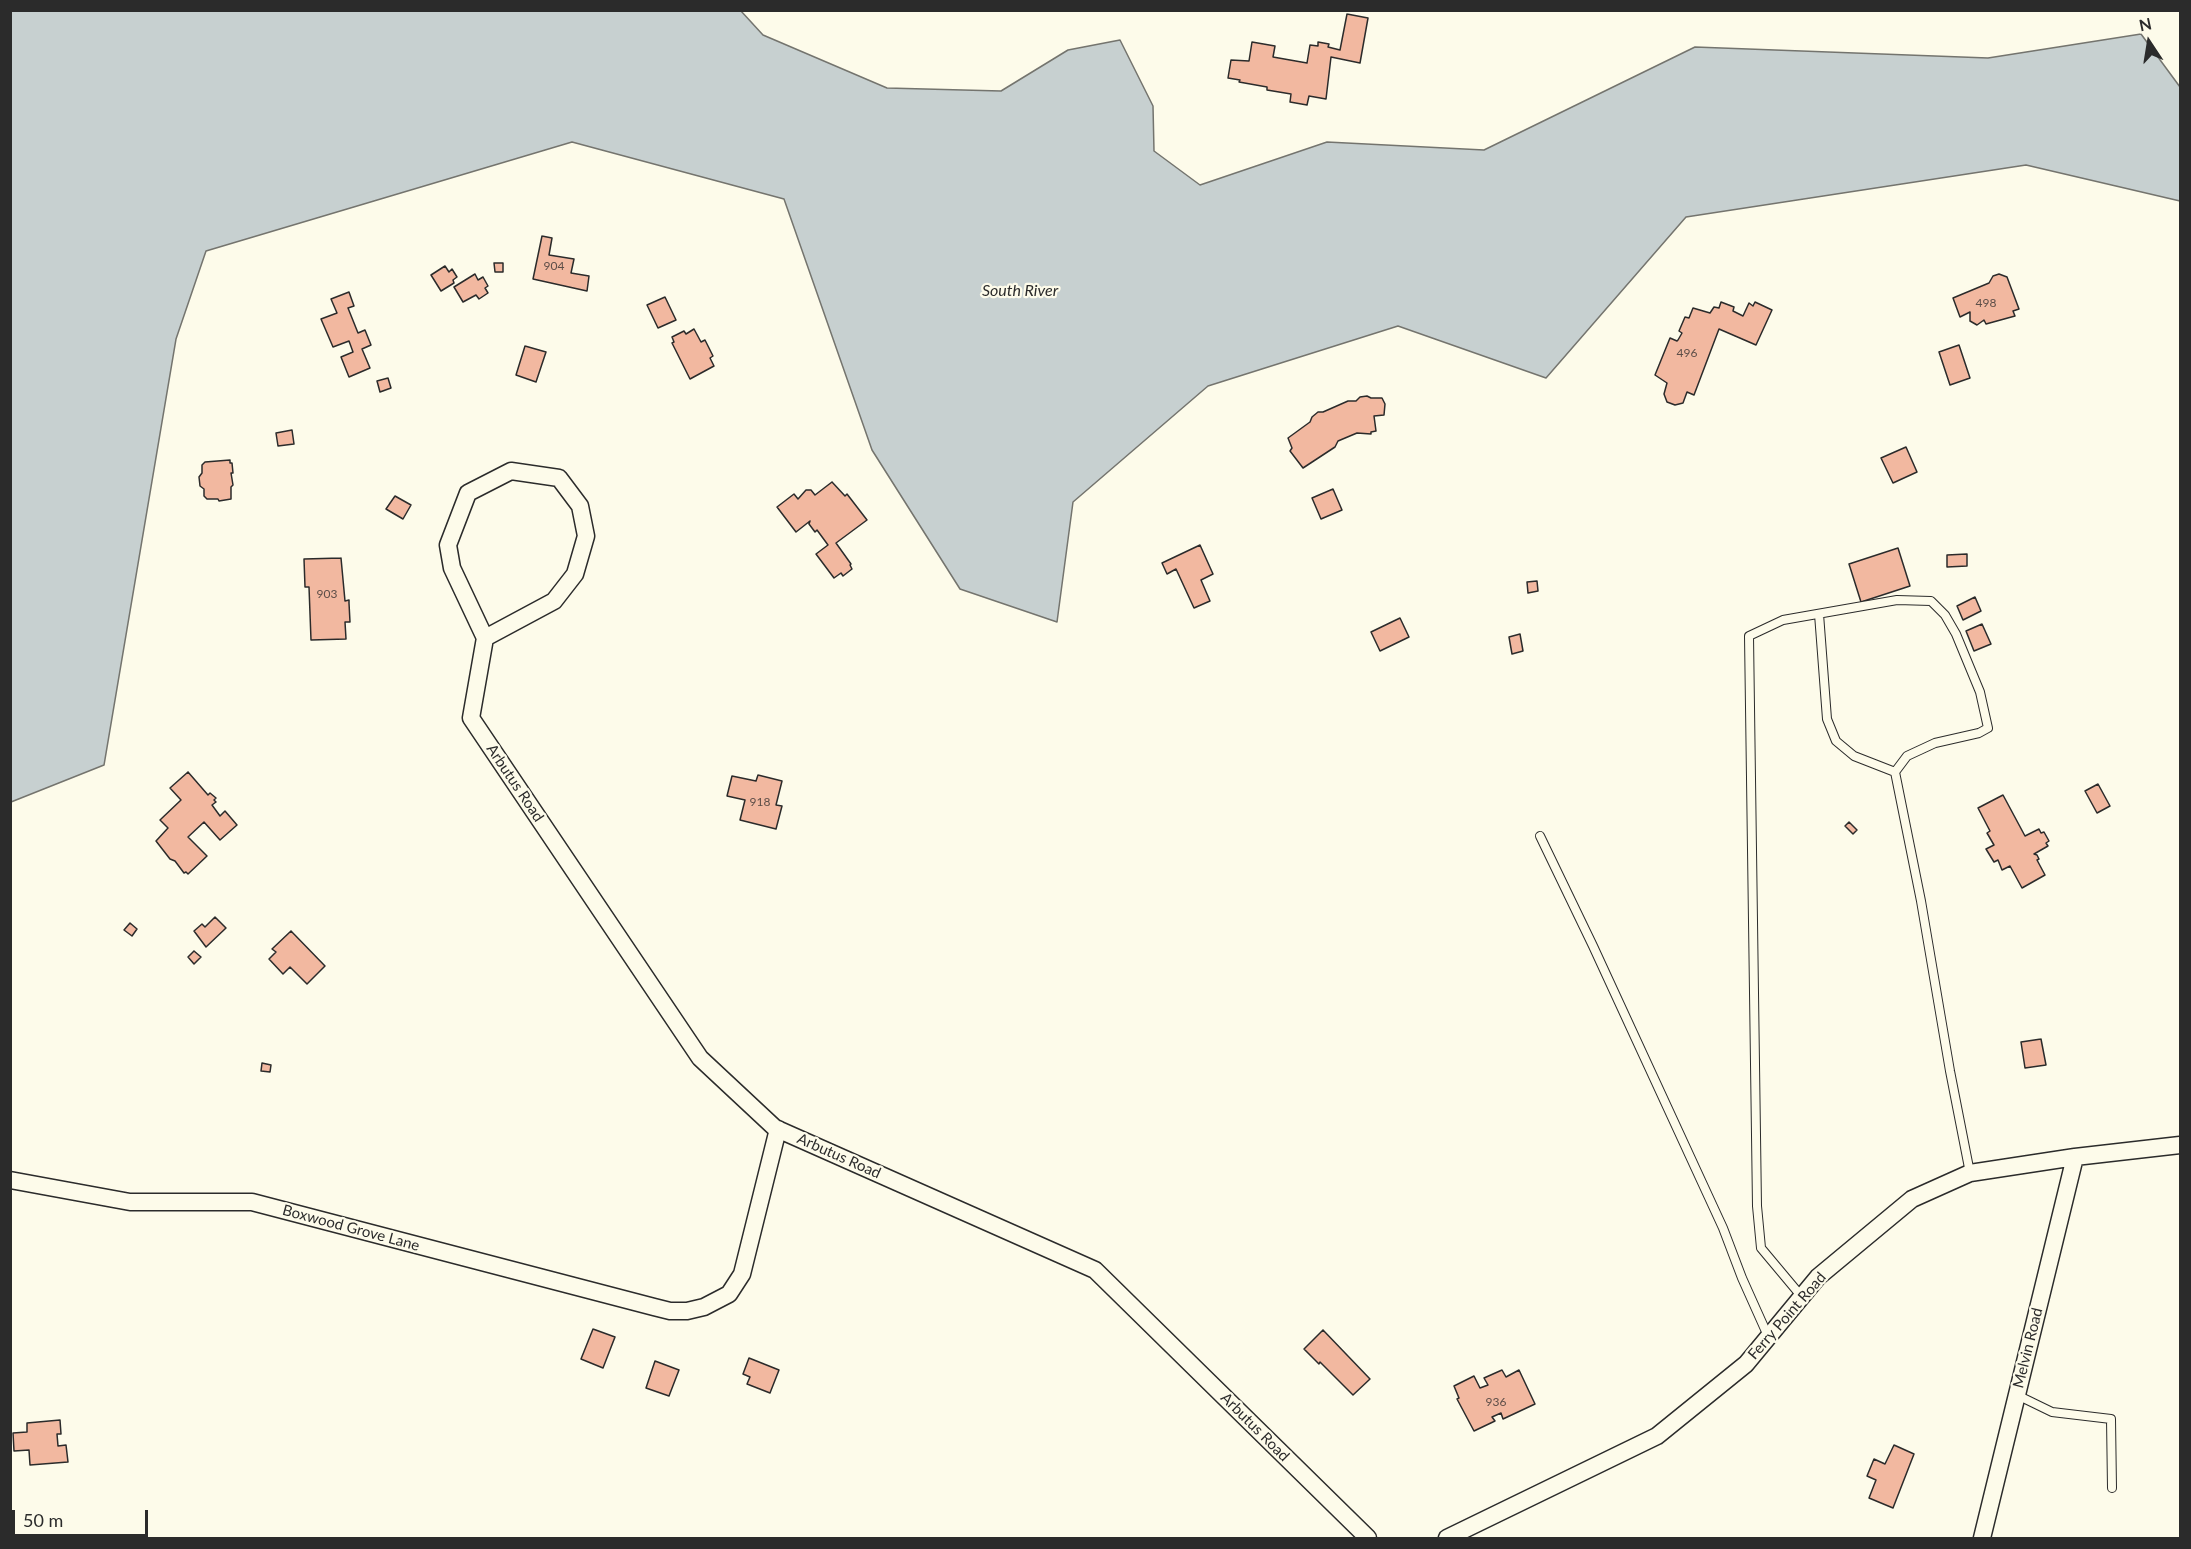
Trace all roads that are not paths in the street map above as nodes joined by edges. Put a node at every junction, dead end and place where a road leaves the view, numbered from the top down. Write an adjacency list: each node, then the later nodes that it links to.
1 (1819, 614): 3 (lane); 3 (lane); 10 (lane)
2 (485, 638): 2 (street); 5 (street, Arbutus Road)
3 (1895, 772): 8 (lane)
4 (1540, 836): 11 (lane)
5 (778, 1129): 9 (street, Boxwood Grove Lane); 14 (street, Arbutus Road)
6 (2181, 1145): 7 (street, Ferry Point Road)
7 (2075, 1157): 8 (street, Ferry Point Road); 12 (street, Melvin Road)
8 (1970, 1173): 10 (street, Ferry Point Road)
9 (10, 1180)
10 (1802, 1296): 11 (street, Ferry Point Road)
11 (1769, 1337): 15 (street, Ferry Point Road)
12 (2017, 1395): 13 (lane); 16 (street, Melvin Road)
13 (2112, 1488)
14 (1368, 1539)
15 (1447, 1539)
16 (1982, 1539)

